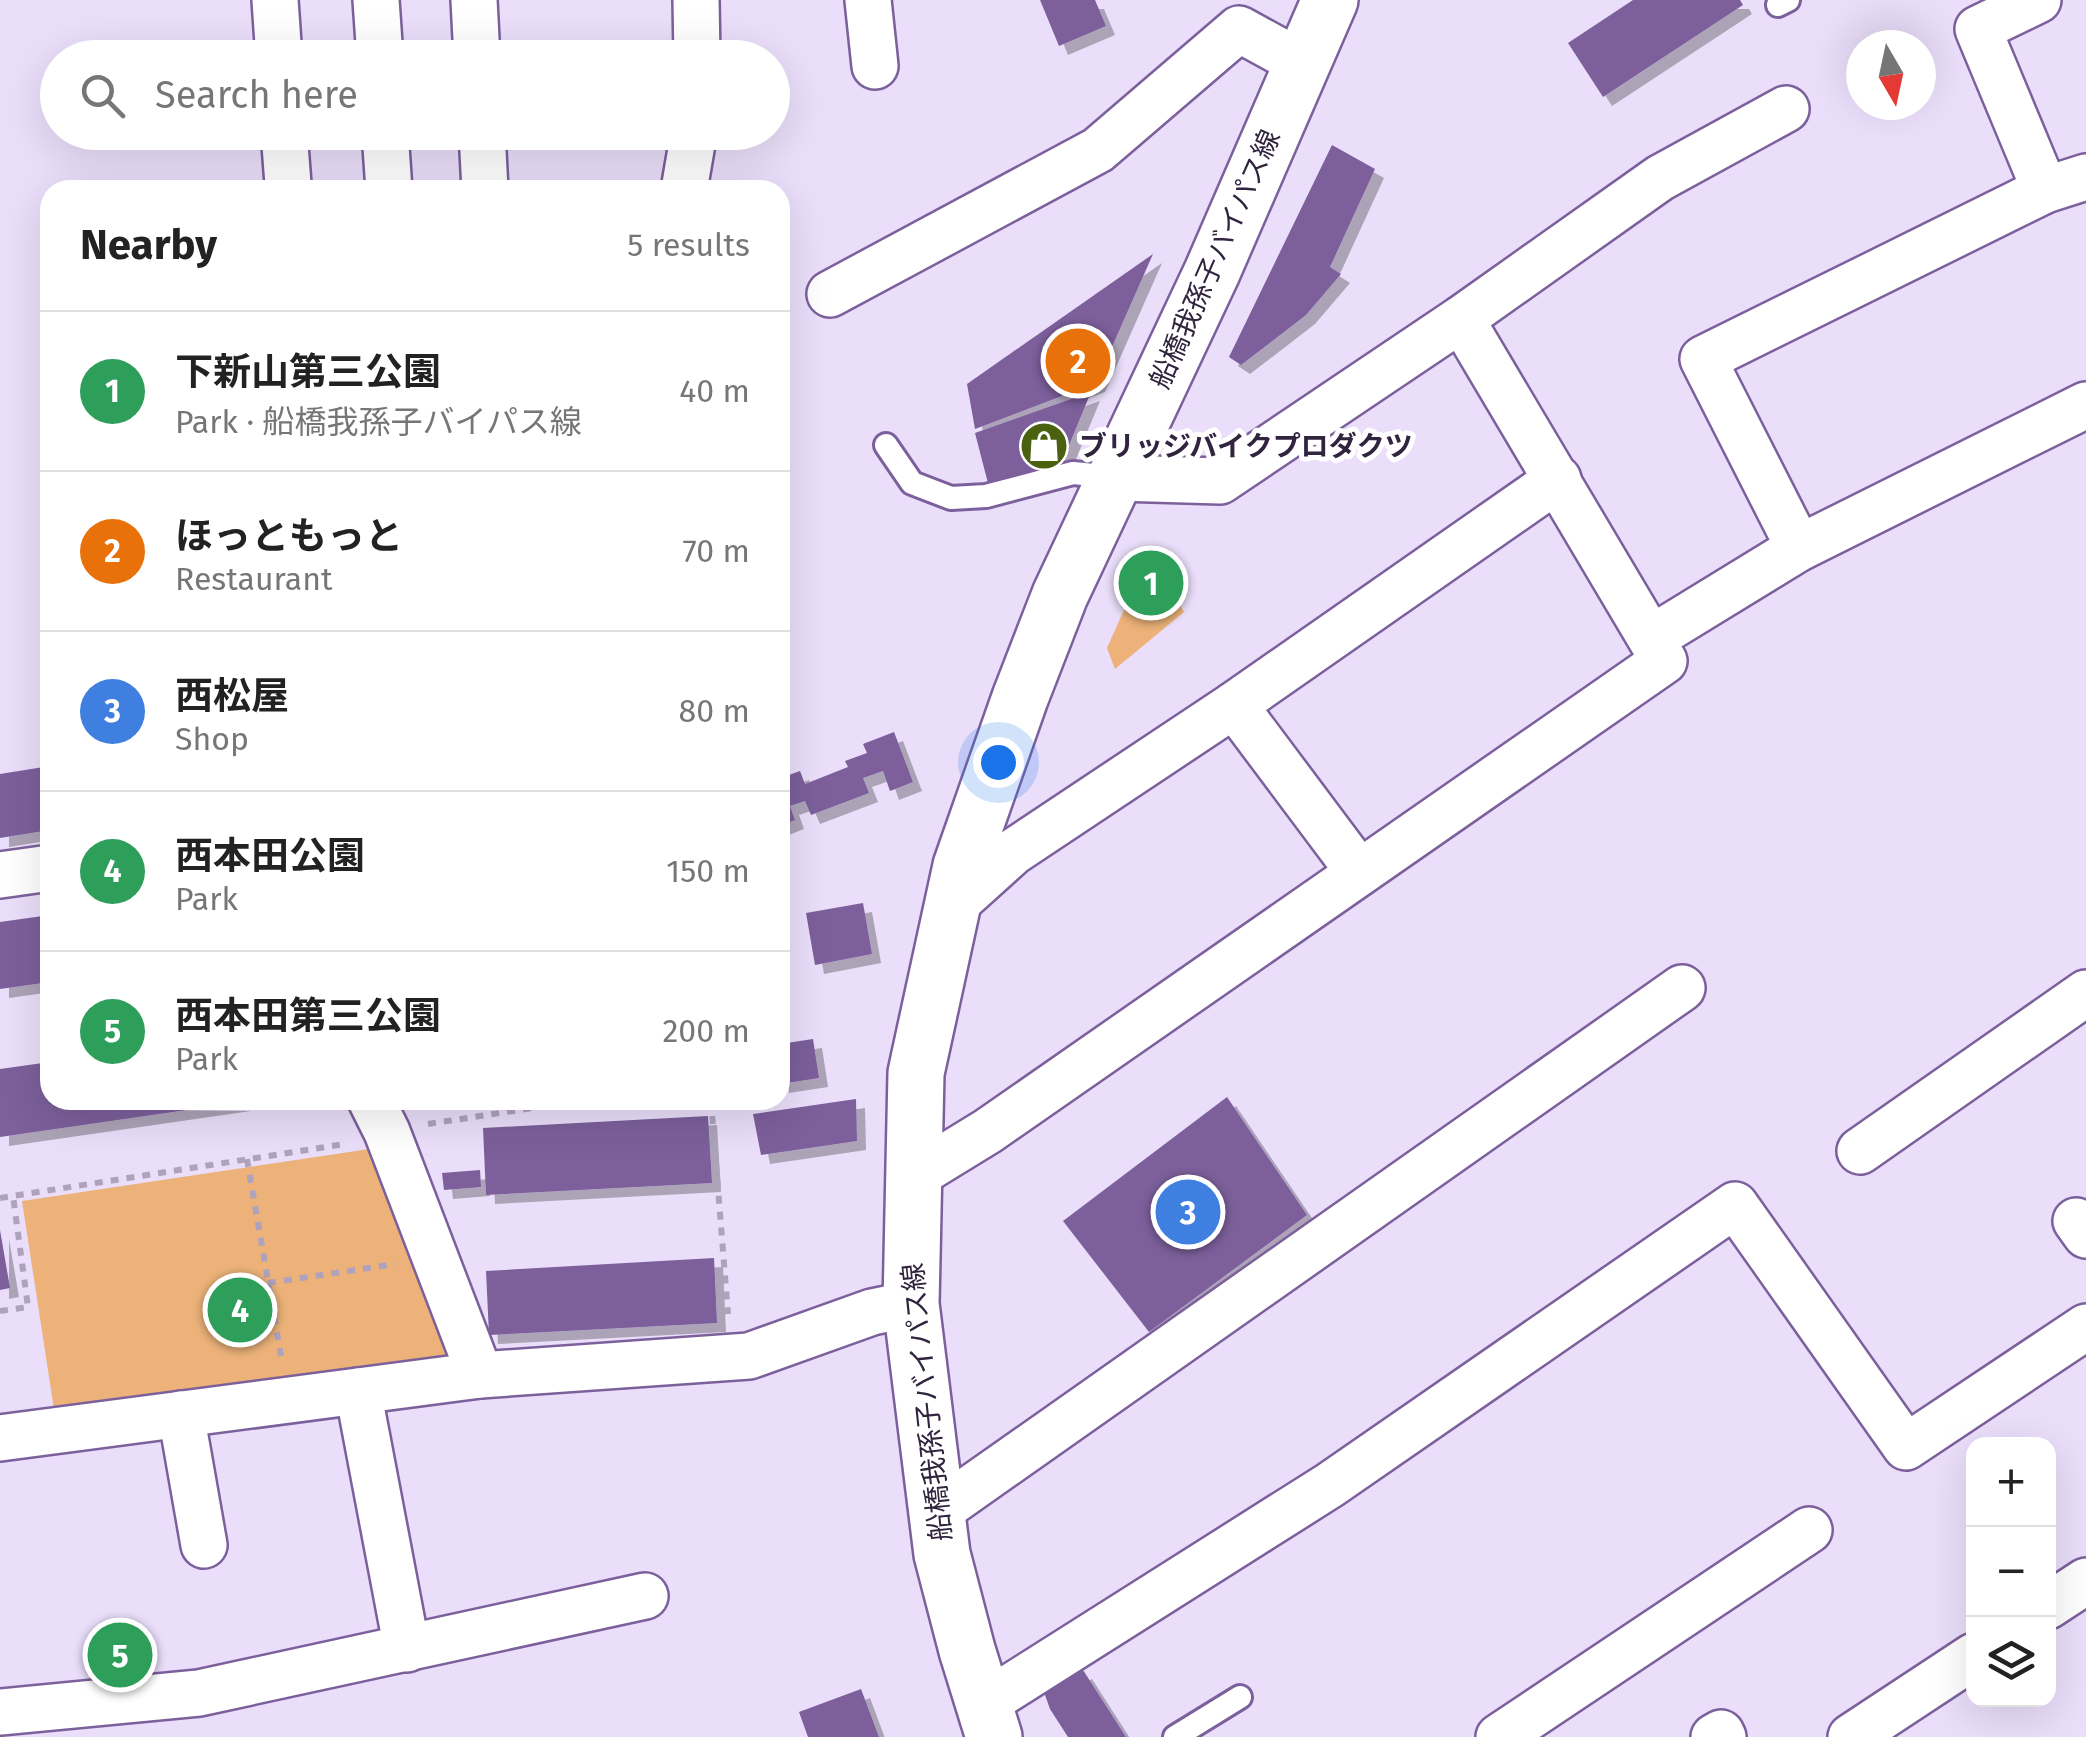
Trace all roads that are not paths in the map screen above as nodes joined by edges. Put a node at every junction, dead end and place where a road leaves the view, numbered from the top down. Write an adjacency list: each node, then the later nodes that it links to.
1 (275, 0): 8 (street)
2 (376, 0): 9 (street)
3 (474, 0): 10 (street)
4 (696, 0): 11 (street)
5 (868, 0): 13 (street)
6 (1330, 0): 12 (street, 船橋我孫子バイパス線)
7 (2038, 0): 23 (street)
8 (278, 40)
9 (379, 40)
10 (476, 40)
11 (697, 40)
12 (1301, 63): 24 (street); 28 (street, 船橋我孫子バイパス線)
13 (875, 66)
14 (1786, 109): 25 (street)
15 (285, 150): 19 (street)
16 (386, 150): 20 (street)
17 (483, 150): 21 (street)
18 (691, 150): 22 (street)
19 (288, 180)
20 (388, 180)
21 (484, 180)
22 (686, 180)
23 (2066, 184): 30 (street)
24 (830, 294)
25 (1461, 319): 28 (street); 29 (street)
26 (2086, 405): 30 (street)
27 (886, 445): 28 (lane)
28 (1118, 478): 36 (street, 船橋我孫子バイパス線)
29 (1558, 479): 31 (street); 32 (street)
30 (1798, 548): 31 (street)
31 (1652, 638): 34 (street)
32 (1234, 705): 34 (street); 36 (street)
33 (40, 869): 35 (street)
34 (1359, 872): 41 (street)
35 (0, 874)
36 (952, 907): 41 (street, 船橋我孫子バイパス線)
37 (1682, 988): 48 (street)
38 (2086, 993): 40 (street)
39 (376, 1110): 44 (street)
40 (1860, 1150)
41 (913, 1178): 42 (street, 船橋我孫子バイパス線)
42 (911, 1304): 44 (street); 48 (street, 船橋我孫子バイパス線)
43 (2086, 1328): 58 (street)
44 (480, 1375): 45 (street)
45 (358, 1391): 46 (street); 54 (street)
46 (181, 1414): 47 (street); 50 (street)
47 (0, 1438)
48 (936, 1513): 58 (street, 船橋我孫子バイパス線)
49 (1810, 1530): 60 (street)
50 (204, 1545)
51 (2086, 1581): 53 (street)
52 (645, 1595): 54 (street)
53 (2056, 1601)
54 (407, 1649): 57 (street)
55 (1966, 1661): 63 (street)
56 (1240, 1697): 59 (lane)
57 (0, 1712)
58 (989, 1720)
59 (1175, 1737)
60 (1499, 1737)
61 (1714, 1737): 62 (street)
62 (1723, 1737)
63 (1851, 1737)

